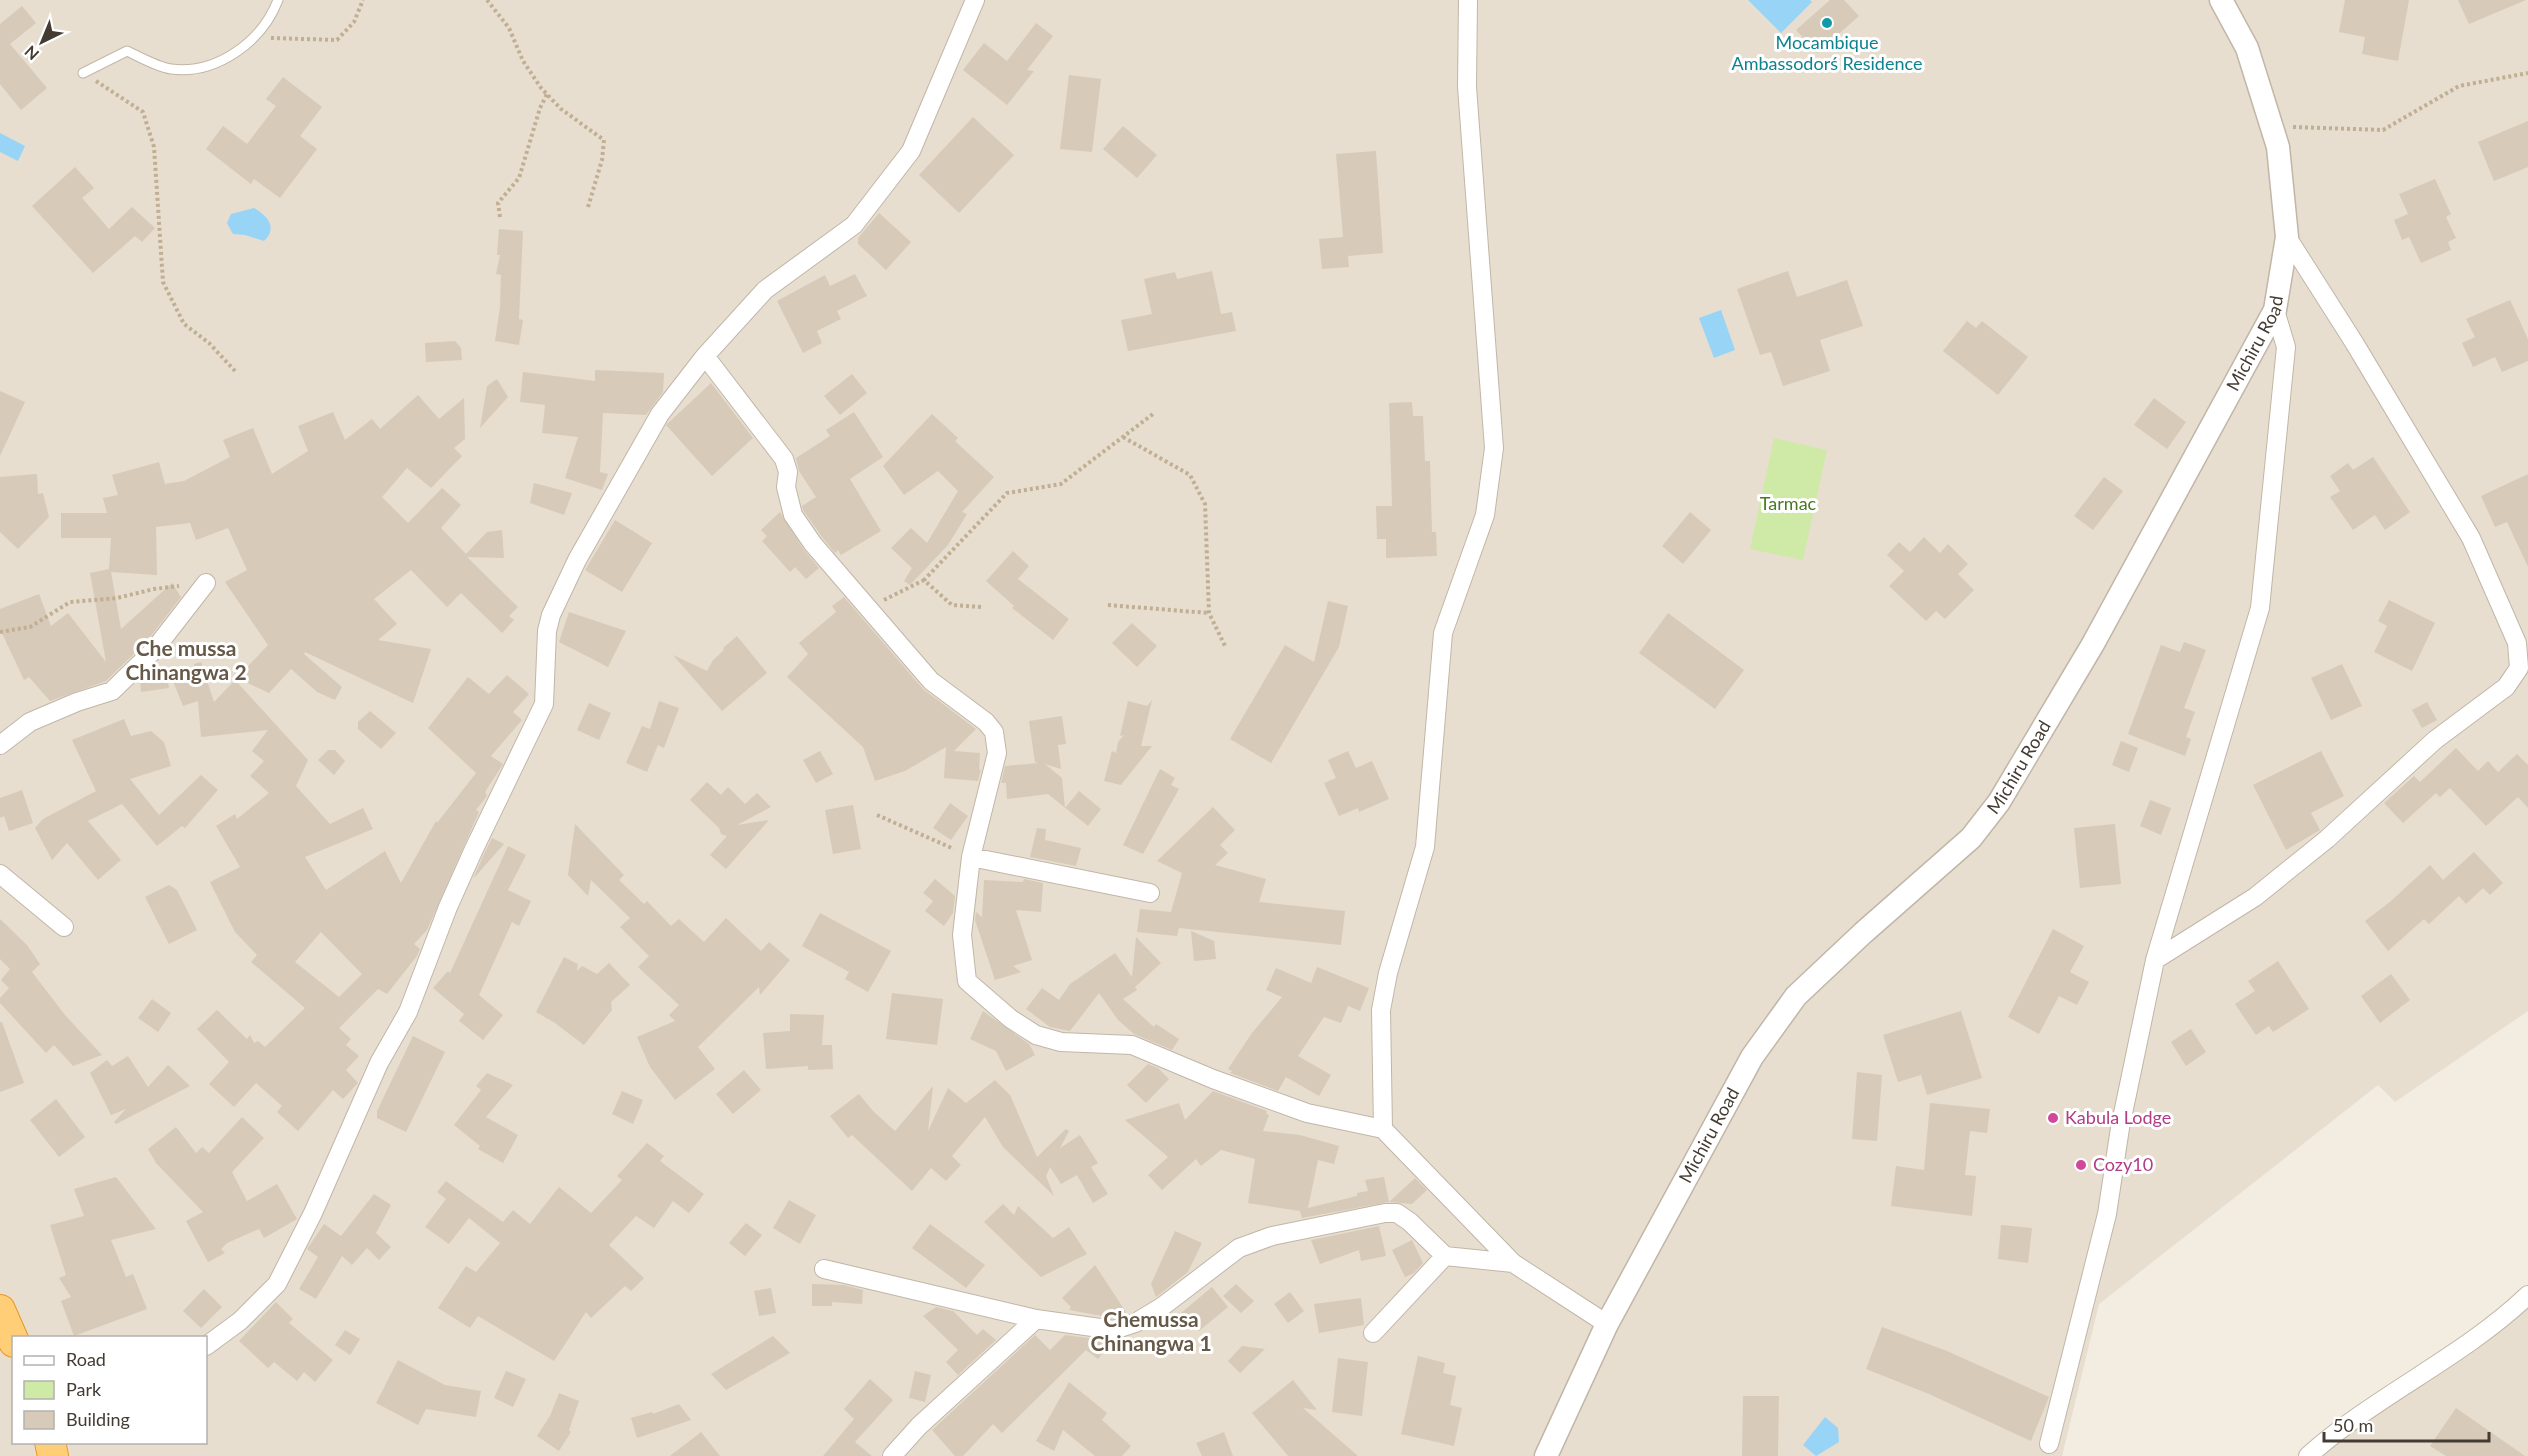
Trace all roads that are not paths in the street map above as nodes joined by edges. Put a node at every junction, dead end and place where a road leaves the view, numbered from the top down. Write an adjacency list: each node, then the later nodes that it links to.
1 (279, 0): 5 (lane)
2 (975, 0): 8 (street)
3 (1468, 0): 16 (street)
4 (2221, 0): 6 (street, Michiru Road)
5 (83, 73)
6 (2287, 237): 7 (street, Michiru Road); 15 (street)
7 (2275, 310): 15 (street); 23 (street, Michiru Road)
8 (705, 356): 11 (street); 27 (street)
9 (206, 583): 10 (street)
10 (0, 745)
11 (971, 857): 13 (street); 16 (street)
12 (0, 874): 14 (street)
13 (1150, 893)
14 (64, 927)
15 (2155, 960): 29 (street)
16 (1383, 1129): 18 (street)
17 (1445, 1256): 18 (street); 22 (street); 24 (street)
18 (1513, 1263): 23 (street)
19 (824, 1269): 22 (street)
20 (2528, 1295): 32 (street)
21 (0, 1310): 25 (highway)
22 (1036, 1319): 30 (street)
23 (1607, 1324): 31 (street, Michiru Road)
24 (1373, 1333)
25 (12, 1339)
26 (12, 1342): 28 (street)
27 (207, 1345)
28 (0, 1354)
29 (2049, 1444)
30 (892, 1456)
31 (1546, 1456)
32 (2308, 1456)

